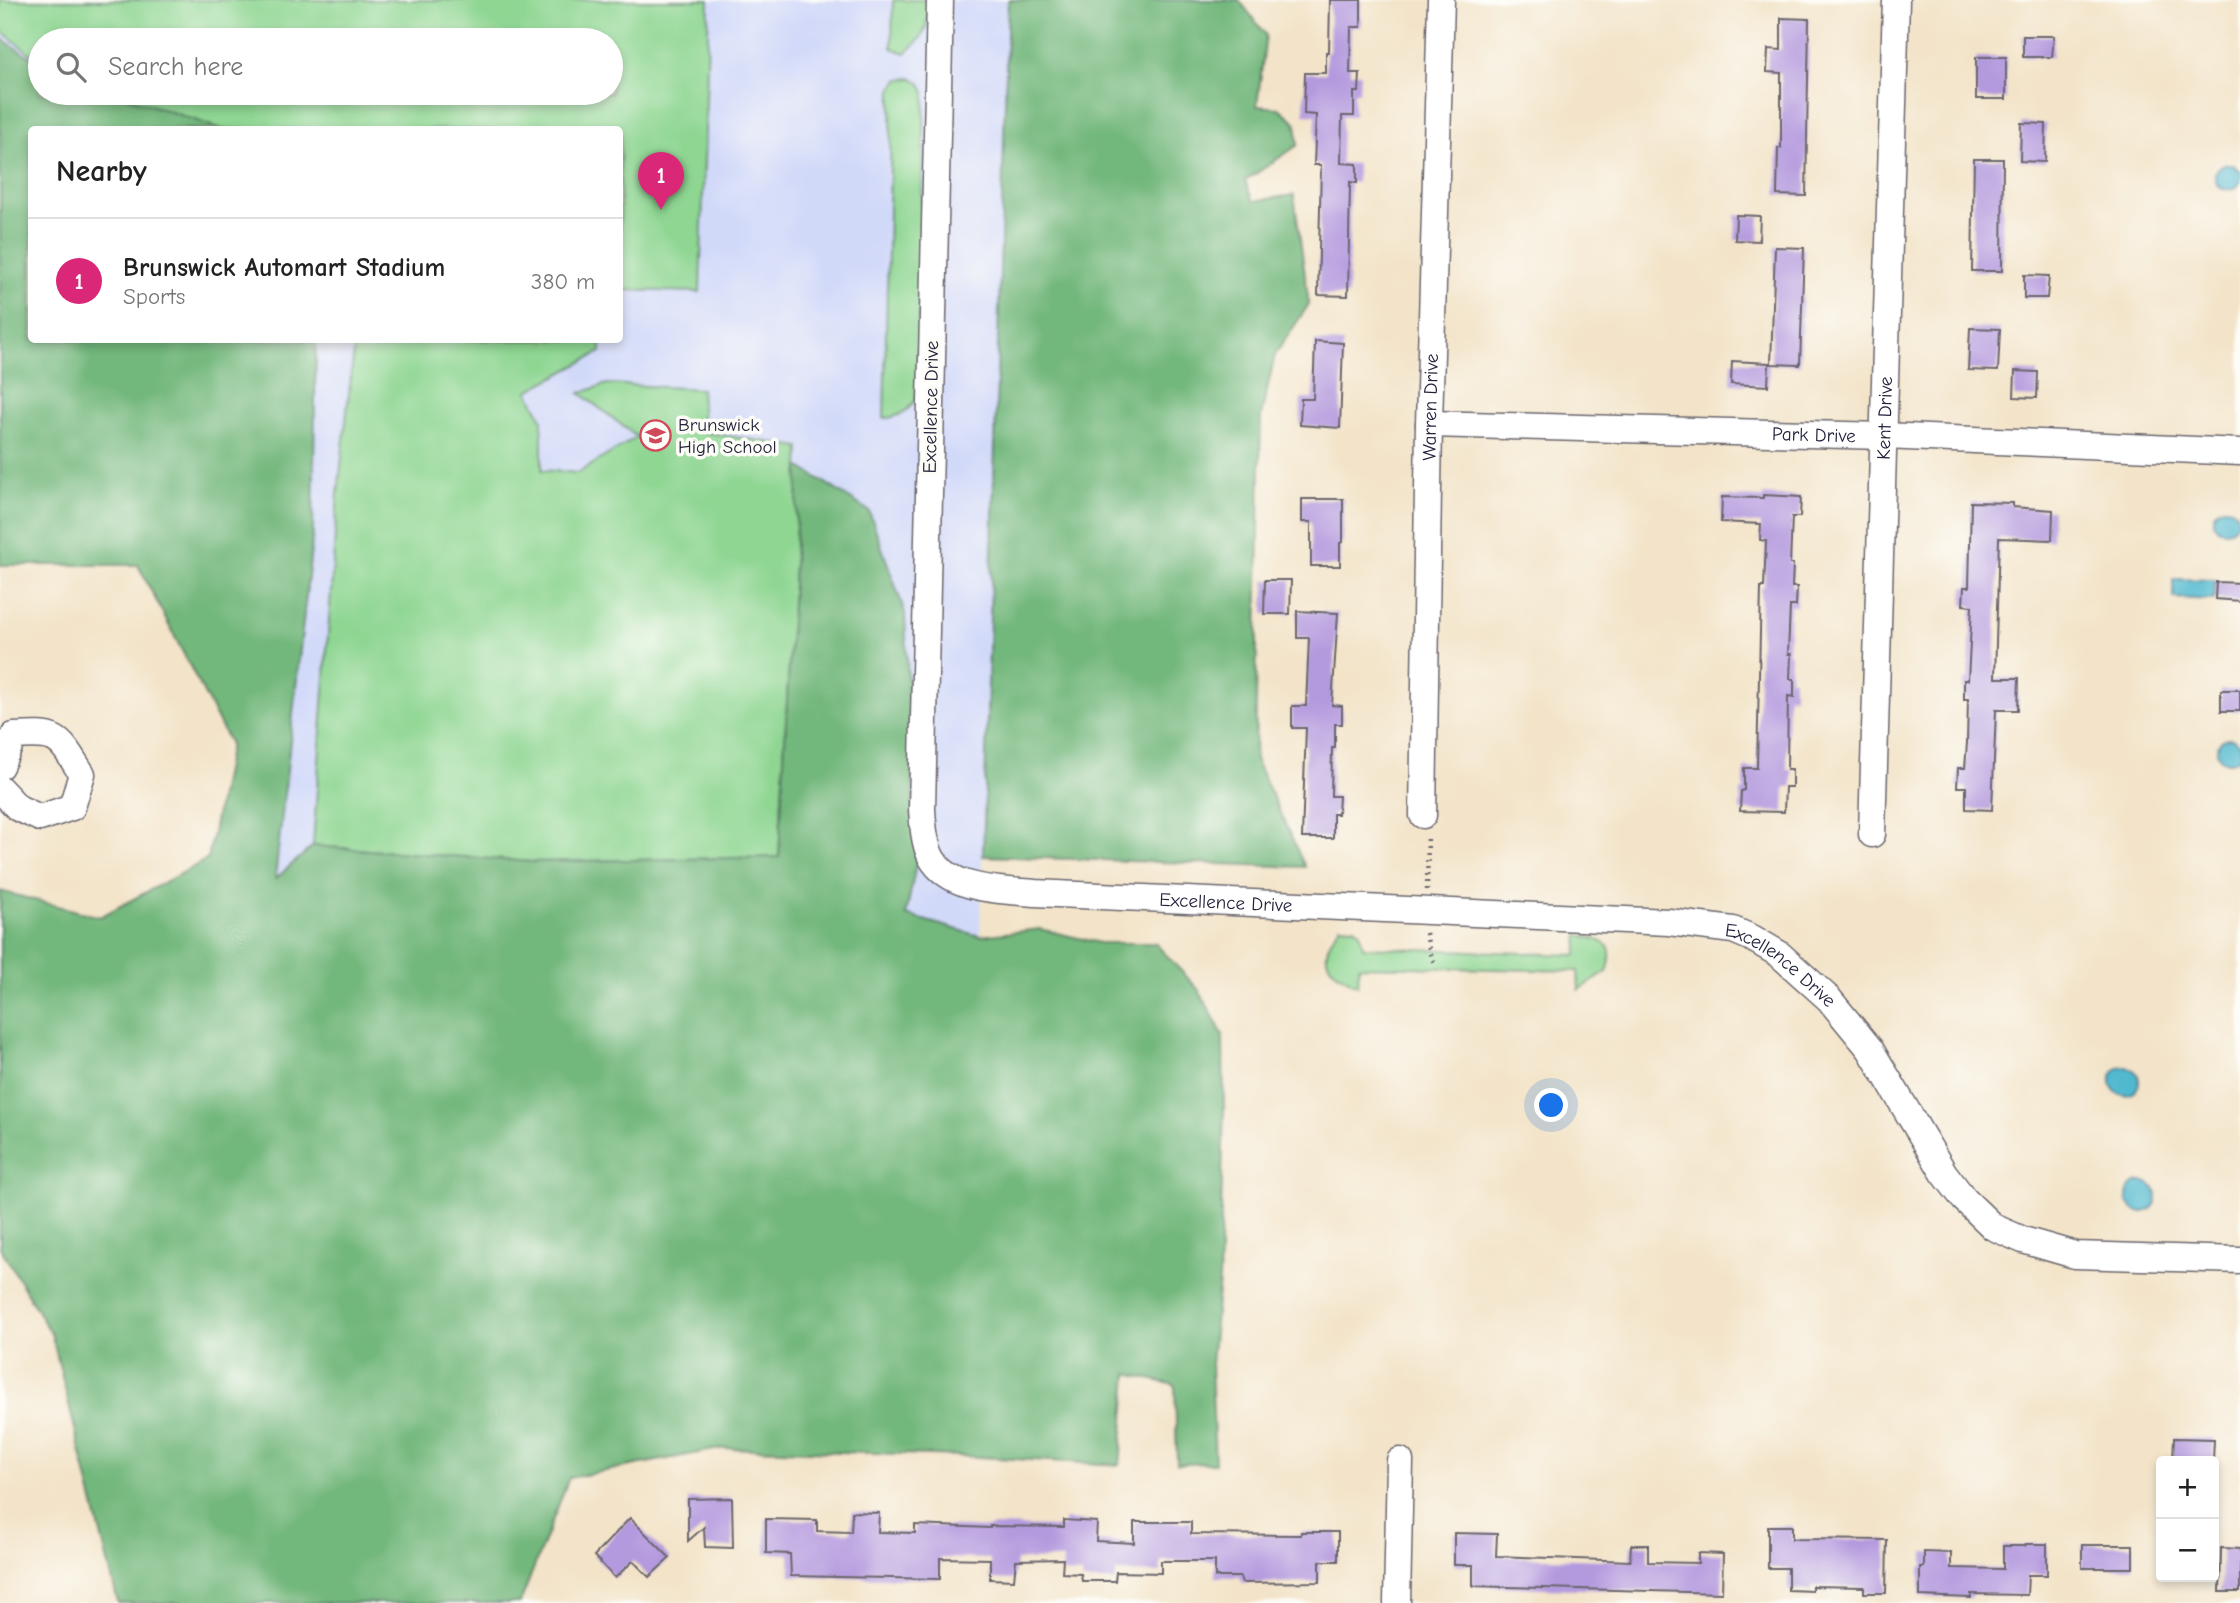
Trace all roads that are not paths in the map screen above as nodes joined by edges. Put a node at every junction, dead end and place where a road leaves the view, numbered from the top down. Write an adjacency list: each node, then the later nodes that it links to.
1 (940, 0): 11 (street, Excellence Drive)
2 (1441, 0): 4 (street, Warren Drive)
3 (1896, 0): 5 (street, Kent Drive)
4 (1429, 424): 5 (street, Park Drive); 9 (street, Warren Drive)
5 (1884, 436): 6 (street, Park Drive); 10 (street, Kent Drive)
6 (2240, 452)
7 (0, 766): 8 (street)
8 (0, 789)
9 (1423, 815)
10 (1872, 834)
11 (2240, 1260)
12 (1400, 1461): 13 (street)
13 (1397, 1603)

